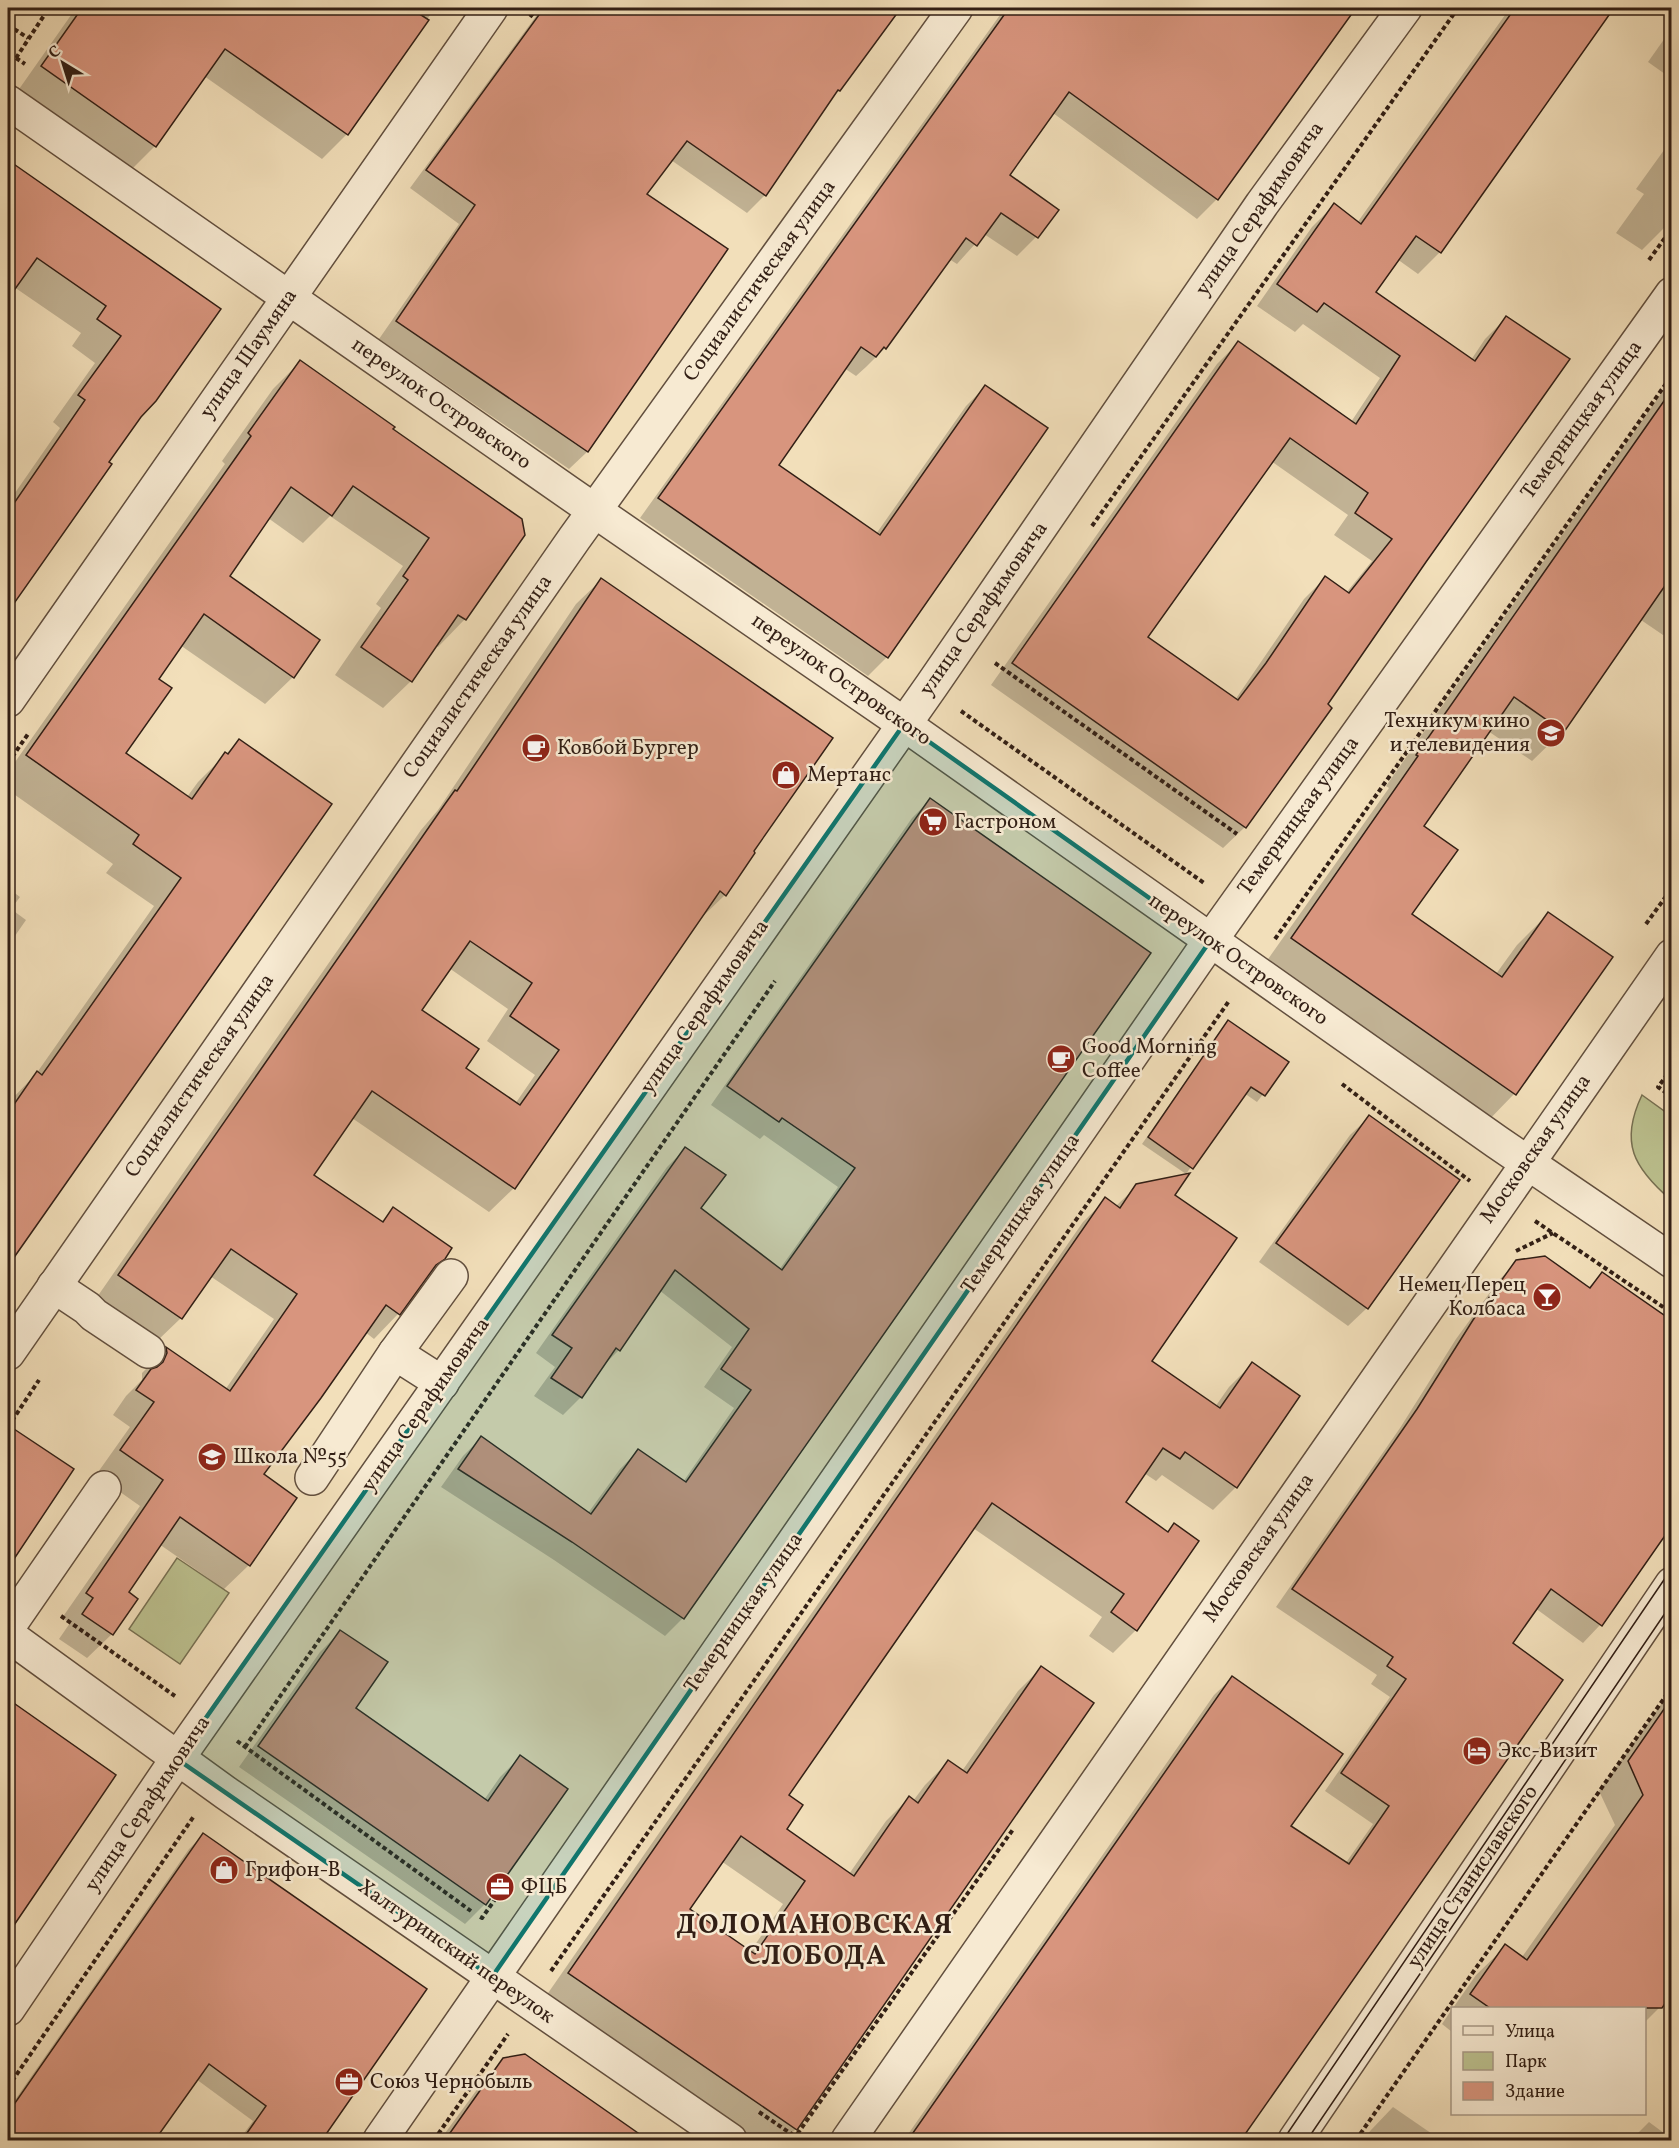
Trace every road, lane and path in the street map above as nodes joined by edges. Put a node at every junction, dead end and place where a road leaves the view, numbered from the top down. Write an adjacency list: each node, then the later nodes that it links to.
1 (49, 8): 9 (path)
2 (491, 8): 17 (street, улица Шаумяна)
3 (537, 8): 7 (path)
4 (956, 8): 19 (street, Социалистическая улица)
5 (1405, 8): 24 (street, улица Серафимовича)
6 (1458, 8): 20 (path)
7 (530, 17)
8 (8, 25): 9 (path)
9 (28, 38): 10 (path)
10 (16, 58): 11 (path); 12 (path)
11 (12, 65)
12 (26, 65)
13 (8, 102): 17 (street, переулок Островского)
14 (1671, 228): 15 (path)
15 (1645, 267)
16 (1671, 294): 28 (street, Темерницкая улица)
17 (289, 297): 19 (street, переулок Островского); 22 (street, улица Шаумяна)
18 (1671, 375): 27 (path)
19 (595, 510): 24 (street, переулок Островского); 40 (street, Социалистическая улица)
20 (1092, 526)
21 (989, 672): 25 (path)
22 (8, 700)
23 (965, 706): 26 (path)
24 (904, 724): 28 (street, переулок Островского); 45 (street, улица Серафимовича)
25 (1247, 841)
26 (1213, 889)
27 (1275, 940)
28 (1210, 941): 35 (street, переулок Островского); 58 (street, Темерницкая улица)
29 (1671, 956): 35 (street, Московская улица)
30 (780, 974): 56 (path)
31 (1239, 1006): 57 (path)
32 (1671, 1068): 34 (path)
33 (1340, 1083): 36 (path)
34 (1671, 1097)
35 (1527, 1162): 38 (street, переулок Островского); 65 (street, Московская улица)
36 (1470, 1181)
37 (1553, 1233): 41 (path)
38 (1671, 1261)
39 (451, 1276): 44 (street)
40 (54, 1286): 42 (street); 43 (street, Социалистическая улица)
41 (1671, 1313)
42 (148, 1351)
43 (8, 1353)
44 (395, 1353): 45 (street); 46 (street)
45 (442, 1383): 54 (street, улица Серафимовича)
46 (312, 1478)
47 (104, 1488): 49 (street)
48 (1671, 1584): 66 (street, улица Станиславского)
49 (30, 1594): 50 (street); 53 (path)
50 (8, 1627)
51 (8, 1635): 54 (street, Халтуринский переулок)
52 (1671, 1687): 67 (path)
53 (178, 1699)
54 (177, 1759): 58 (street, Халтуринский переулок); 59 (street, улица Серафимовича)
55 (195, 1815): 61 (path)
56 (502, 1889)
57 (552, 1969)
58 (492, 1977): 62 (street, Темерницкая улица); 64 (street, Халтуринский переулок)
59 (8, 2009)
60 (509, 2033): 63 (path)
61 (8, 2087)
62 (380, 2140)
63 (434, 2140)
64 (730, 2140)
65 (848, 2140)
66 (1295, 2140)
67 (1356, 2140)

